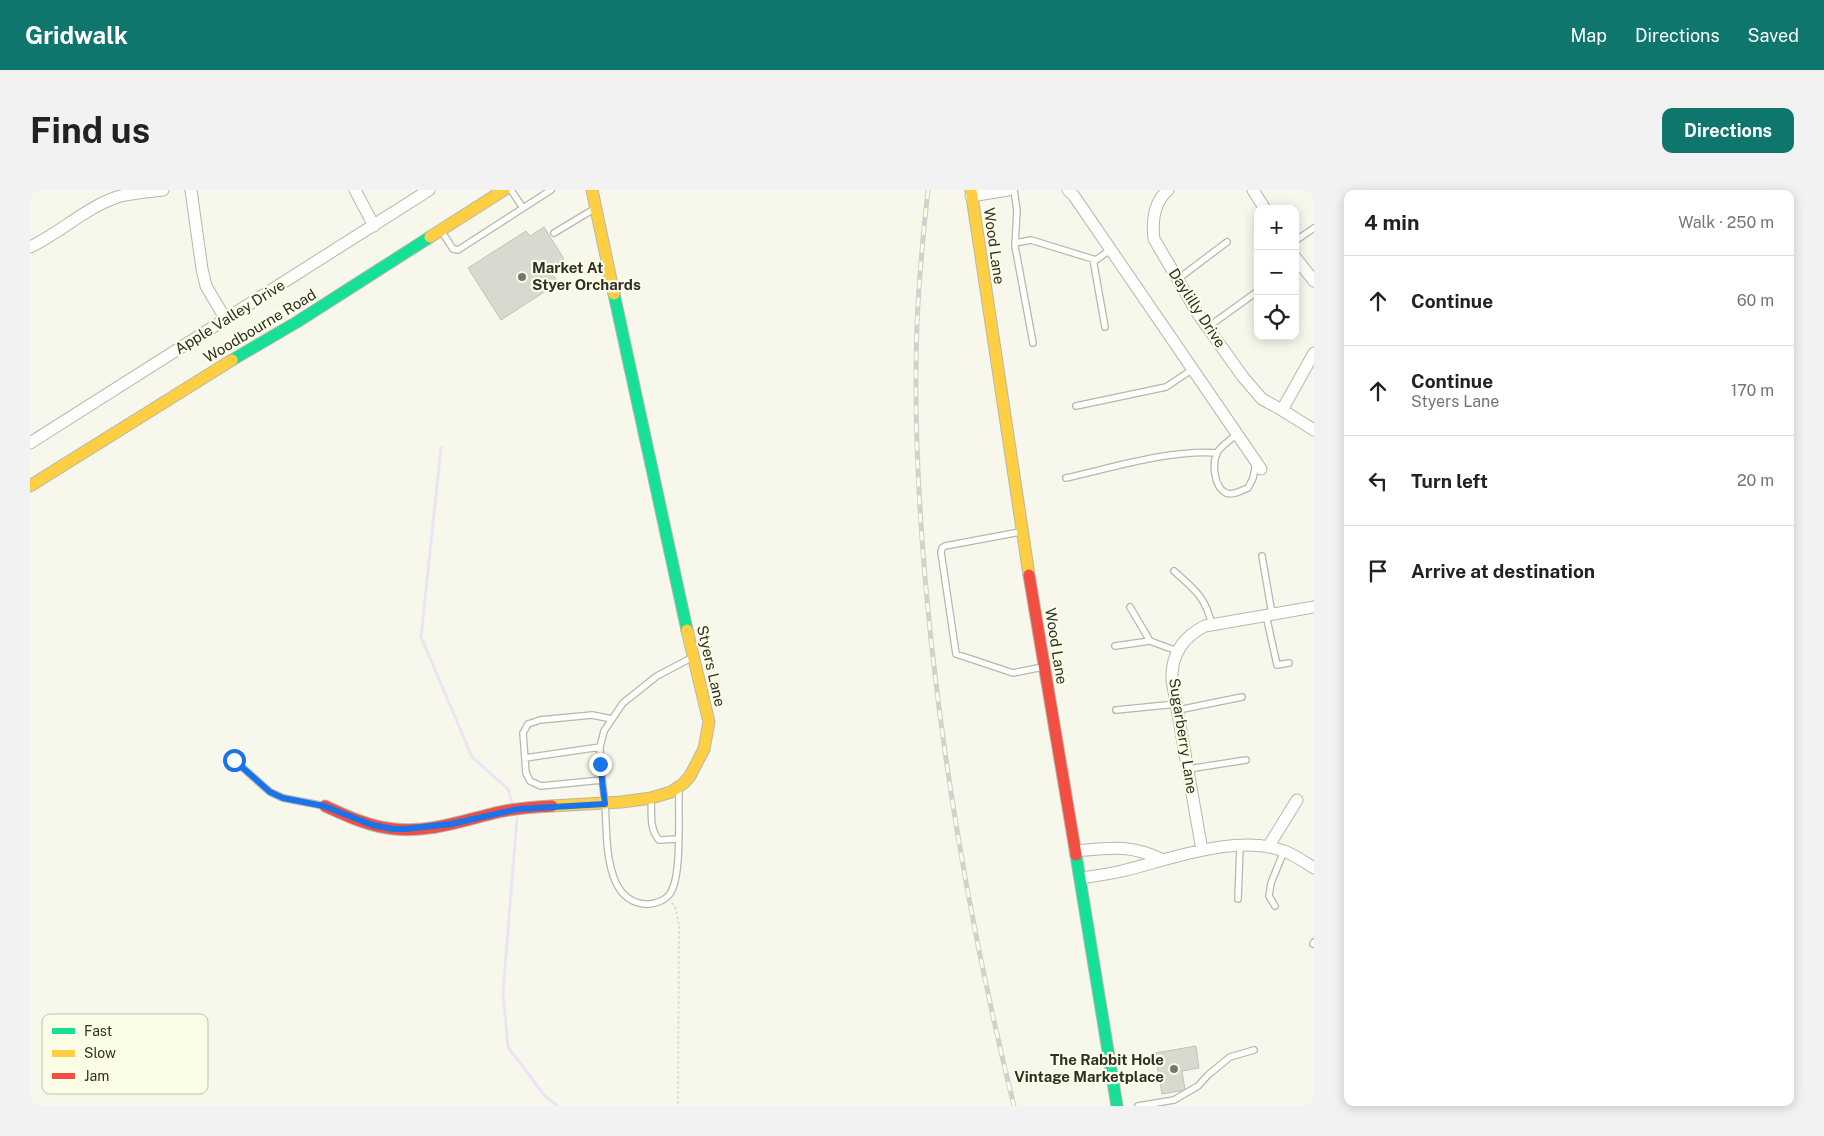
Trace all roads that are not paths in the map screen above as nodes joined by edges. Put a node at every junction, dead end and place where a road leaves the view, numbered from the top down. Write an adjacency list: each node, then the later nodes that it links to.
1 (163, 190): 25 (street)
2 (191, 190): 32 (street)
3 (355, 190): 18 (street)
4 (429, 190): 18 (street, Apple Valley Drive)
5 (504, 190): 20 (street, Woodbourne Road)
6 (511, 190): 16 (lane)
7 (551, 190): 16 (lane)
8 (592, 190): 17 (street, Styers Lane)
9 (1008, 190): 14 (street)
10 (1014, 190): 24 (lane)
11 (1068, 190): 26 (street)
12 (1168, 190): 29 (street, Daylilly Drive)
13 (1253, 190): 15 (street)
14 (971, 193): 47 (street, Wood Lane)
15 (1262, 205)
16 (523, 208): 20 (lane)
17 (596, 208): 21 (lane); 57 (street, Styers Lane)
18 (374, 226): 32 (street, Apple Valley Drive)
19 (1314, 228): 22 (lane)
20 (441, 230): 46 (street, Woodbourne Road)
21 (554, 233)
22 (1299, 238)
23 (1227, 242): 29 (lane)
24 (1015, 243): 27 (lane); 35 (lane)
25 (30, 247)
26 (1110, 250): 27 (lane); 37 (street)
27 (1092, 258): 33 (lane)
28 (1299, 262): 30 (street)
29 (1178, 279): 34 (street, Daylilly Drive)
30 (1314, 281)
31 (1254, 294): 34 (lane)
32 (226, 320): 42 (street, Apple Valley Drive)
33 (1105, 327)
34 (1208, 327): 39 (street, Daylilly Drive)
35 (1033, 343)
36 (1314, 354): 39 (street)
37 (1193, 369): 38 (lane); 41 (street)
38 (1076, 406)
39 (1282, 410): 40 (street, Daylilly Drive)
40 (1314, 430)
41 (1237, 434): 43 (lane); 44 (street)
42 (30, 443)
43 (1217, 453): 44 (lane); 45 (lane)
44 (1259, 466)
45 (1066, 478)
46 (30, 486)
47 (1022, 532): 59 (street, Wood Lane); 59 (lane)
48 (1262, 556): 52 (lane)
49 (1174, 571): 53 (lane)
50 (1130, 607): 54 (lane)
51 (1314, 607): 52 (street)
52 (1269, 614): 53 (street); 58 (lane)
53 (1212, 625): 56 (street)
54 (1150, 641): 55 (lane); 56 (lane)
55 (1115, 646)
56 (1177, 650): 61 (street, Sugarberry Lane)
57 (694, 657): 63 (lane); 70 (street, Styers Lane)
58 (1289, 663)
59 (1044, 666): 79 (street, Wood Lane)
60 (1242, 698): 61 (lane)
61 (1177, 707): 62 (lane); 68 (street, Sugarberry Lane)
62 (1116, 710)
63 (612, 718): 64 (lane); 65 (lane)
64 (600, 747): 65 (lane); 69 (lane)
65 (525, 758): 69 (lane)
66 (234, 760): 74 (lane)
67 (1246, 760): 68 (lane)
68 (1188, 769): 78 (street, Sugarberry Lane)
69 (602, 780): 73 (lane)
70 (679, 788): 71 (street); 75 (lane)
71 (651, 799): 73 (street); 75 (lane)
72 (1297, 800): 77 (street)
73 (605, 804): 74 (street); 75 (lane)
74 (324, 806)
75 (678, 839)
76 (1240, 846): 77 (street); 78 (street); 84 (lane)
77 (1268, 847): 80 (street)
78 (1202, 850): 81 (street)
79 (1075, 851): 81 (street); 83 (street, Wood Lane)
80 (1284, 851): 82 (street); 85 (lane)
81 (1161, 859): 83 (street)
82 (1314, 868)
83 (1081, 878): 87 (street, Wood Lane)
84 (1238, 899)
85 (1275, 906)
86 (1254, 1050): 88 (lane)
87 (1117, 1106)
88 (1138, 1106)

